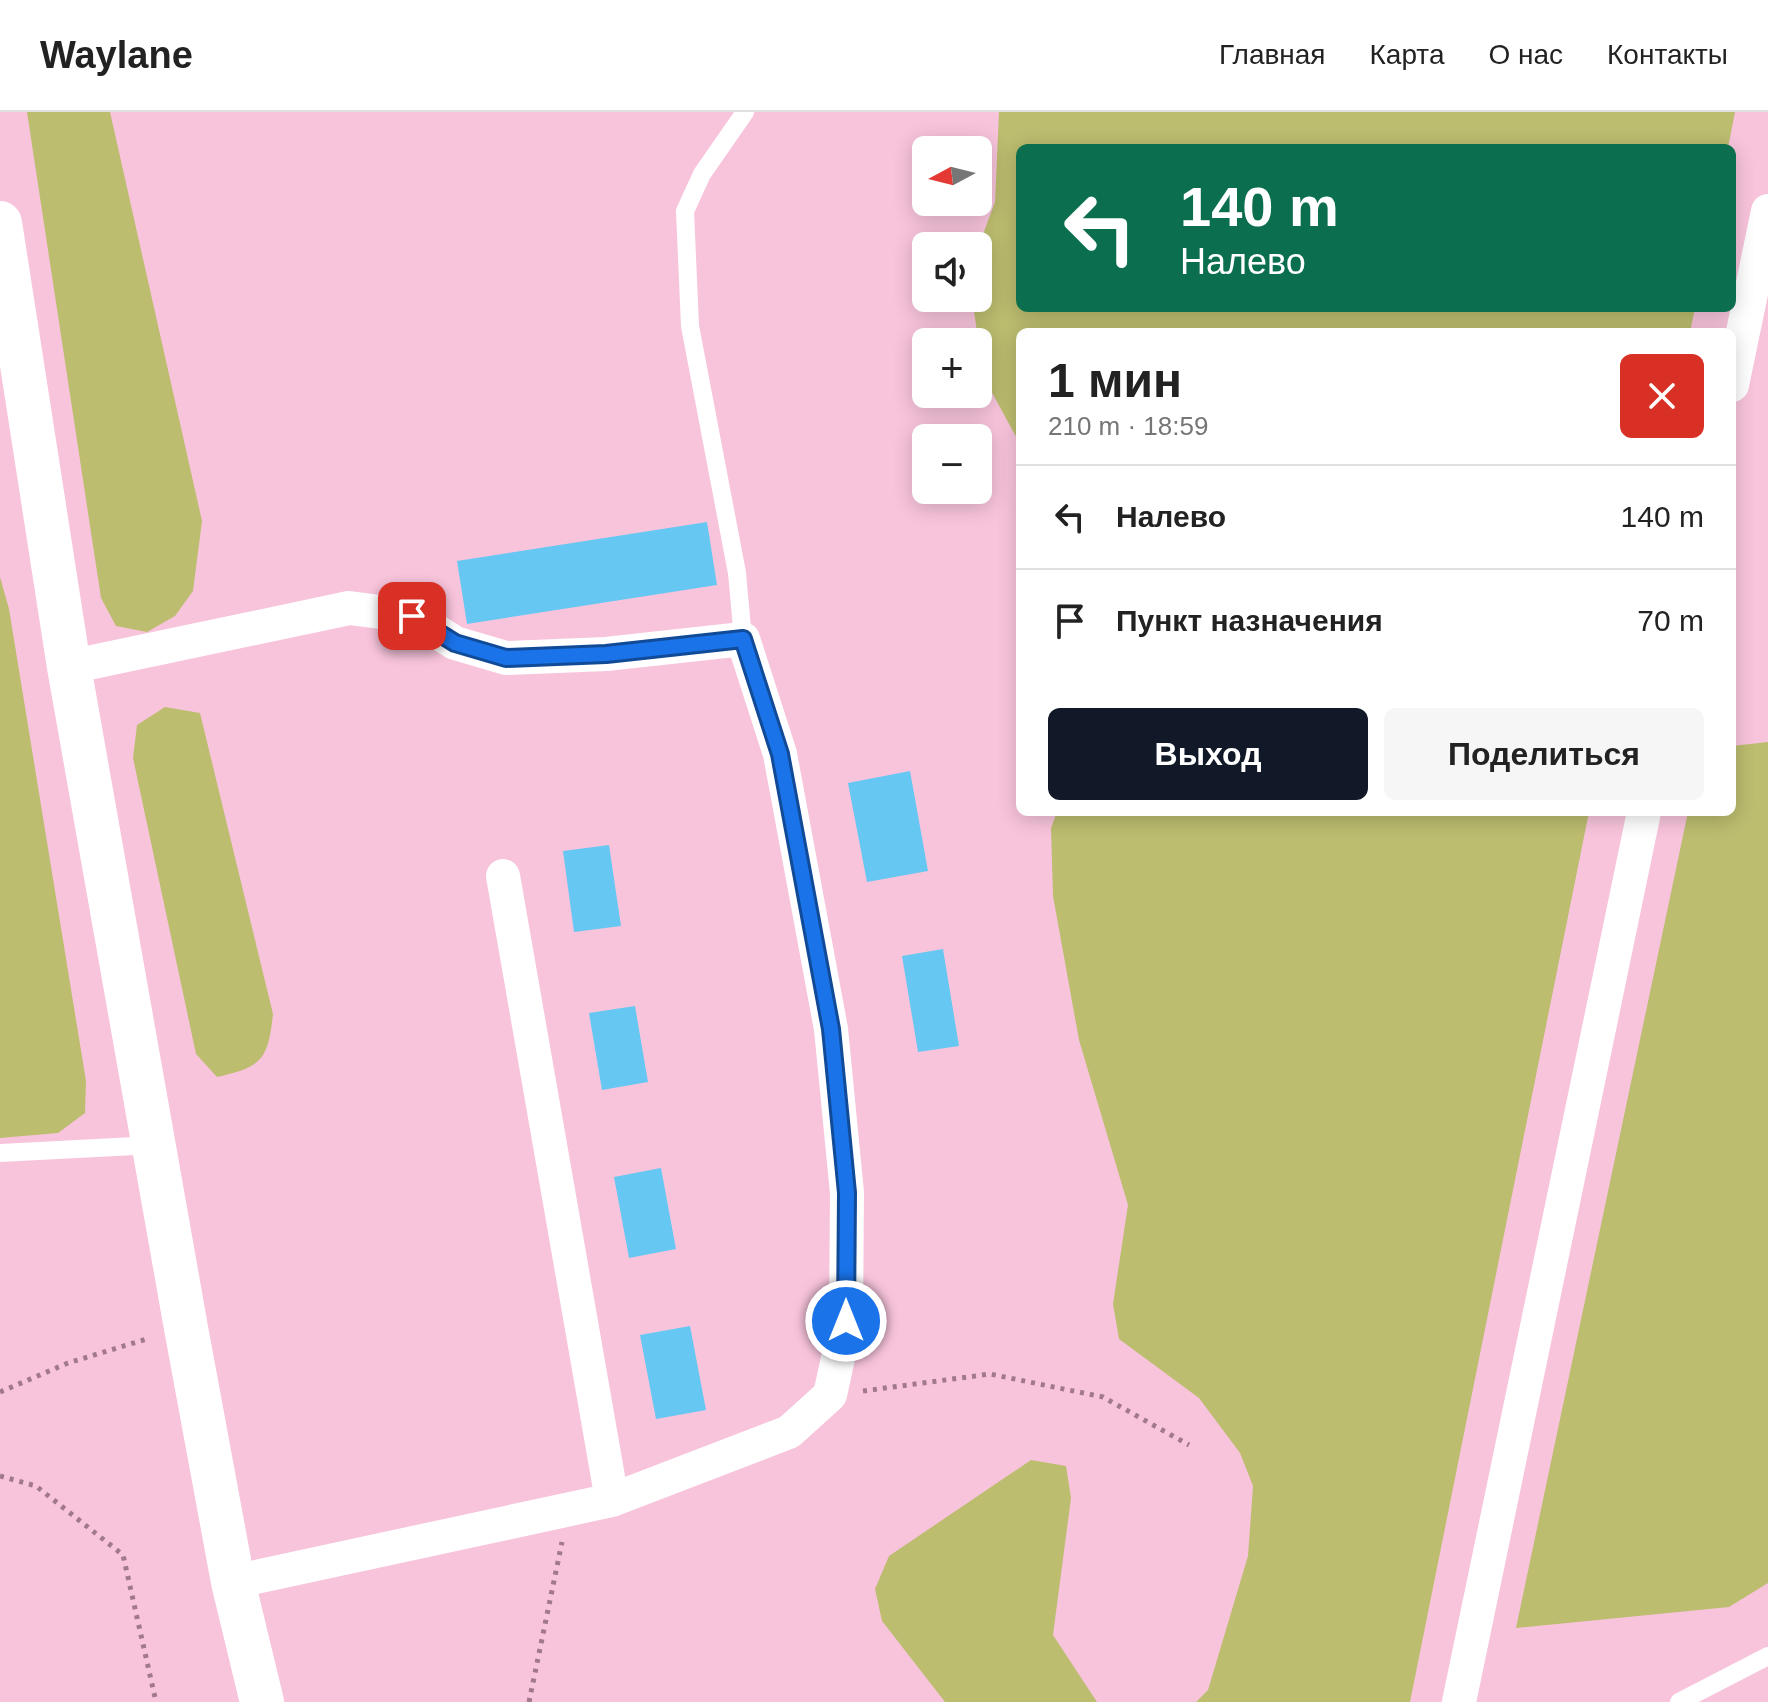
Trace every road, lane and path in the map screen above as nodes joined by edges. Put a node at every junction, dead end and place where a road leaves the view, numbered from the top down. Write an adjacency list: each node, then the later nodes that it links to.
1 (745, 112): 5 (lane)
2 (1768, 211): 4 (street)
3 (0, 223): 6 (street)
4 (1736, 366)
5 (743, 639): 6 (street); 13 (street)
6 (69, 667): 9 (street)
7 (1643, 816): 23 (street)
8 (503, 876): 16 (street)
9 (154, 1145): 10 (lane); 11 (street)
10 (0, 1153)
11 (186, 1328): 12 (path); 18 (street)
12 (0, 1392)
13 (830, 1395): 14 (path); 16 (street)
14 (1189, 1445)
15 (0, 1476): 20 (path)
16 (612, 1500): 17 (street)
17 (569, 1509): 18 (street); 22 (path)
18 (233, 1582): 21 (street)
19 (1768, 1656): 24 (lane)
20 (156, 1702)
21 (262, 1702)
22 (529, 1702)
23 (1459, 1702)
24 (1679, 1702)

